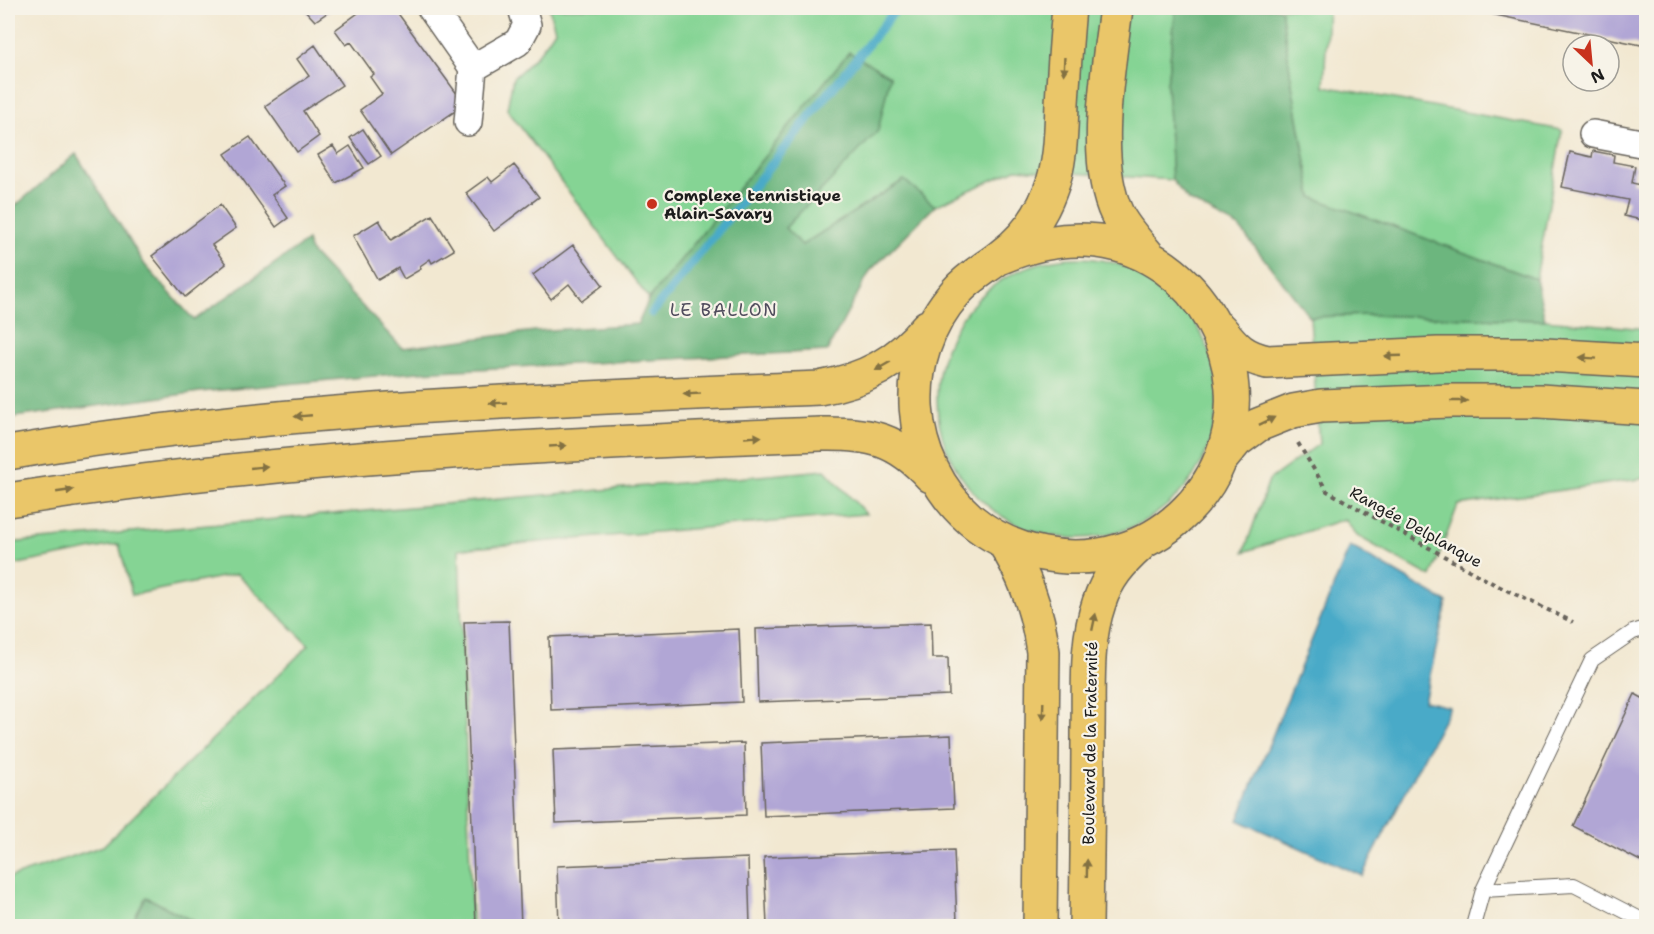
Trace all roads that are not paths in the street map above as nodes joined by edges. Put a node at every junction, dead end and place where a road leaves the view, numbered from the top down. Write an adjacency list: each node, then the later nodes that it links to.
1 (522, 8): 5 (street)
2 (1069, 8): 9 (main road, one-way to 9)
3 (1116, 8): 10 (main road)
4 (435, 9): 5 (street)
5 (473, 68): 6 (street)
6 (468, 122)
7 (1593, 134): 8 (street)
8 (1647, 144)
9 (999, 258): 10 (main road); 11 (main road)
10 (1150, 258): 12 (main road)
11 (940, 312): 15 (main road, one-way to 15); 17 (main road)
12 (1215, 323): 13 (main road, one-way to 12); 16 (main road)
13 (1647, 361)
14 (1647, 408): 16 (main road, one-way to 14)
15 (8, 453)
16 (1222, 458): 20 (main road)
17 (943, 489): 18 (main road, one-way to 17); 19 (main road)
18 (8, 500)
19 (1003, 541): 20 (main road); 24 (main road, one-way to 24)
20 (1145, 541): 25 (main road, Boulevard de la Fraternité, one-way to 20)
21 (1647, 628): 22 (lane)
22 (1483, 890): 23 (lane); 26 (lane)
23 (1647, 922)
24 (1040, 927)
25 (1086, 927)
26 (1473, 927)

